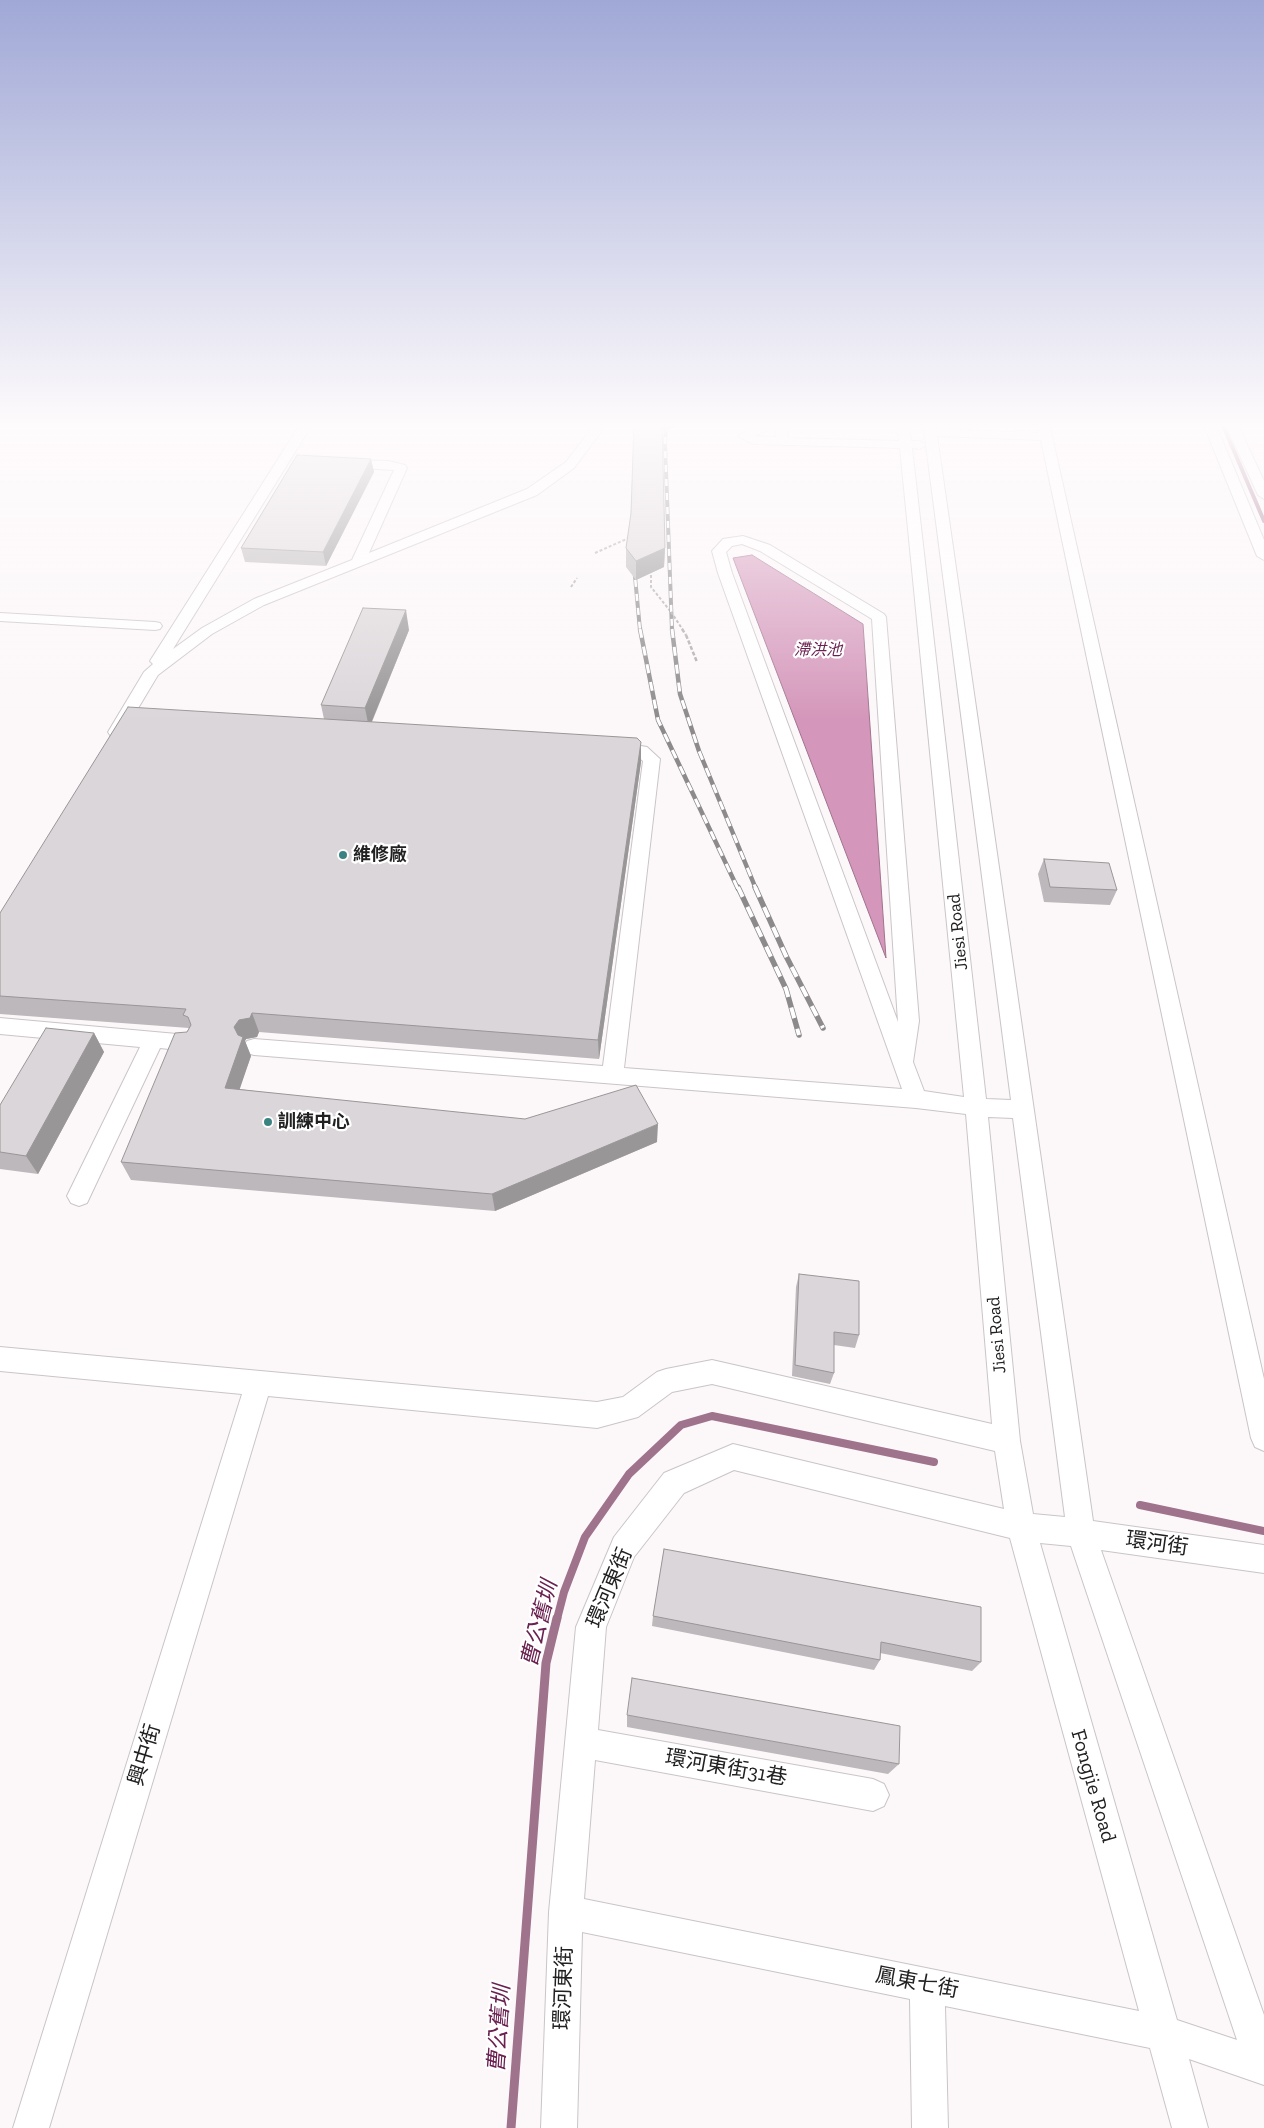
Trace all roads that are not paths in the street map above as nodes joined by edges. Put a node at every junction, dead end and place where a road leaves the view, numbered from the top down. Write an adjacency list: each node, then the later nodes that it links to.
1 (244, 522): 12 (street)
2 (376, 522): 9 (street)
3 (458, 522): 9 (street)
4 (914, 522): 24 (street, Jiesi Road)
5 (943, 522): 25 (street)
6 (1064, 522): 29 (street)
7 (1250, 522): 8 (street)
8 (1264, 556)
9 (357, 564): 12 (street)
10 (0, 617): 11 (street)
11 (155, 626)
12 (152, 672): 13 (street)
13 (124, 718): 14 (street); 15 (street)
14 (144, 720)
15 (108, 744)
16 (595, 749): 22 (street)
17 (0, 1026): 18 (street)
18 (154, 1040): 19 (street); 26 (street)
19 (188, 1043)
20 (254, 1047): 22 (street)
21 (902, 1060): 21 (street); 23 (street)
22 (612, 1074): 23 (street)
23 (916, 1099): 24 (street)
24 (976, 1107): 25 (street); 30 (street, Jiesi Road)
25 (1023, 1110): 32 (street)
26 (79, 1196)
27 (0, 1359): 28 (street)
28 (259, 1382): 30 (street); 40 (street, 興中街)
29 (1264, 1438)
30 (1007, 1441): 31 (street, Fongjie Road)
31 (1035, 1529): 32 (street, 環河街); 34 (street, 環河東街); 38 (street, Fongjie Road)
32 (1081, 1533): 33 (street, 環河街); 39 (street)
33 (1264, 1559)
34 (580, 1742): 35 (street, 環河東街31巷); 36 (street, 環河東街)
35 (872, 1794)
36 (566, 1912): 37 (street, 鳳東七街); 41 (street, 環河東街)
37 (927, 1985): 38 (street, 鳳東七街); 42 (street)
38 (1162, 2033): 39 (street, 鳳東七街); 43 (street, Fongjie Road)
39 (1264, 2067)
40 (31, 2128)
41 (559, 2128)
42 (930, 2128)
43 (1190, 2128)

